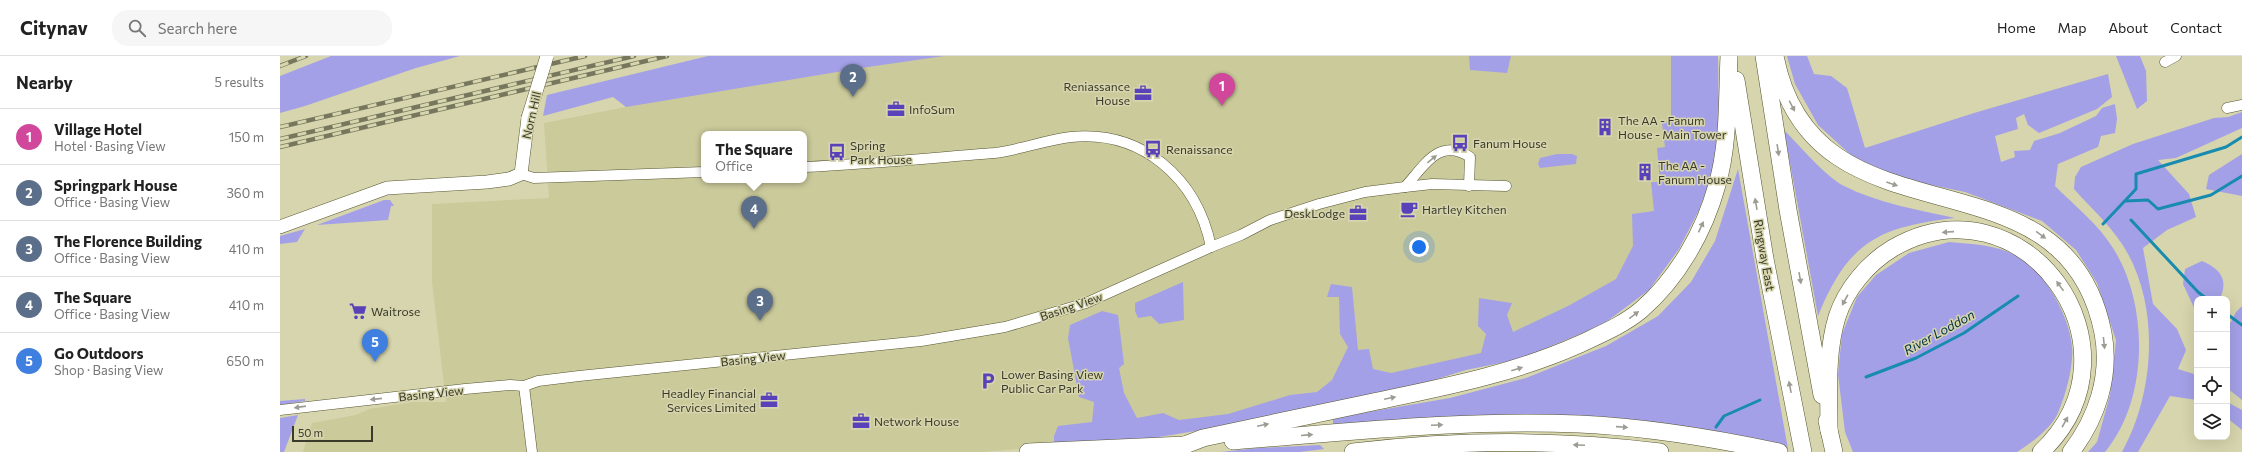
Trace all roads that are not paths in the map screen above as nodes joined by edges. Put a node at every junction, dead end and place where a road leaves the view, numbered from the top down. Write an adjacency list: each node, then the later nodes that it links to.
1 (547, 56): 12 (street, Norn Hill, bridge)
2 (1729, 56): 21 (main road, one-way to 2)
3 (1732, 56): 27 (main road, Ringway East, one-way to 3)
4 (1764, 56): 20 (main road, one-way to 20)
5 (1776, 56): 30 (main road, one-way to 30)
6 (2176, 56): 7 (street)
7 (2165, 62)
8 (2242, 105): 9 (street)
9 (2227, 108)
10 (807, 167): 17 (street)
11 (701, 172): 12 (street)
12 (521, 174): 16 (street)
13 (1469, 186): 14 (street, Basing View); 15 (street, Basing View); 15 (street, one-way to 13)
14 (1506, 186)
15 (1405, 187): 17 (street, Basing View)
16 (280, 227)
17 (1211, 247): 18 (street, Basing View)
18 (524, 386): 19 (street, Basing View, one-way to 19); 22 (street)
19 (280, 410)
20 (1829, 431): 28 (main road); 29 (main road, one-way to 20)
21 (1184, 445): 23 (main road); 26 (main road, one-way to 26)
22 (532, 452)
23 (1028, 452)
24 (1353, 452): 25 (main road, one-way to 24)
25 (1660, 452)
26 (1779, 452)
27 (1803, 452)
28 (1834, 452)
29 (2041, 452)
30 (2071, 452)

